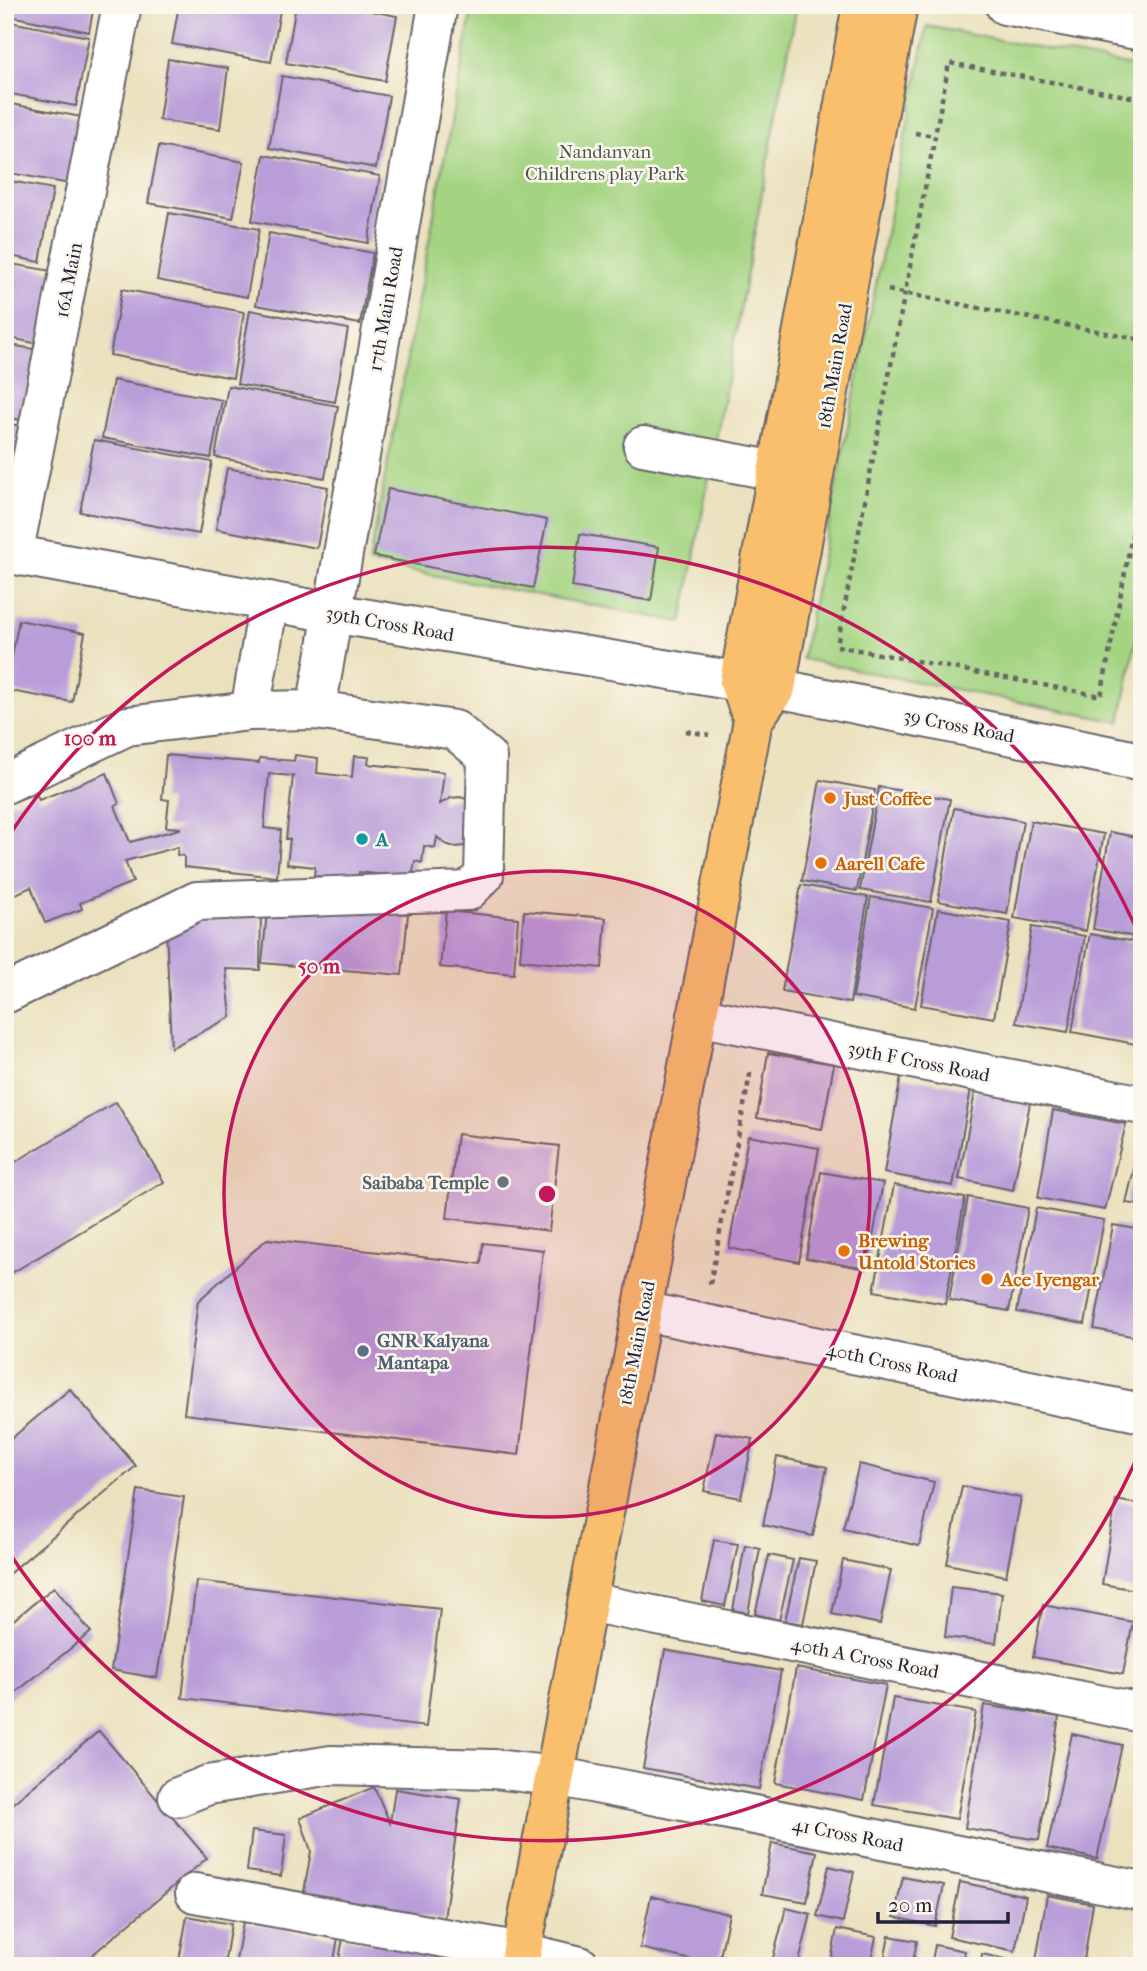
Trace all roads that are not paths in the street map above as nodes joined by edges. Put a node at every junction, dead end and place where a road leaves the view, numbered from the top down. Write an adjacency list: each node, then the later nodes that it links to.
1 (122, 5): 9 (street, 16A Main)
2 (438, 5): 11 (street, 17th Main Road)
3 (862, 5): 8 (main road, 18th Main Road)
4 (898, 5): 13 (main road, 18th Main Road)
5 (1005, 5): 6 (street)
6 (1142, 32)
7 (643, 446): 8 (street)
8 (778, 471): 12 (main road, 18th Main Road)
9 (9, 554): 10 (street, 39th Cross Road)
10 (269, 601): 11 (street, 39th Cross Road); 15 (street)
11 (333, 613): 12 (street, 39th Cross Road); 14 (street, 17th Main Road)
12 (739, 682): 13 (street, 39th Cross Road); 16 (main road)
13 (776, 688): 16 (main road, 18th Main Road); 17 (street, 39 Cross Road)
14 (316, 710): 15 (street); 19 (street)
15 (250, 711): 18 (street)
16 (753, 720): 20 (main road, 18th Main Road)
17 (1142, 762)
18 (5, 784)
19 (5, 994)
20 (697, 1016): 21 (street, 39th F Cross Road); 22 (main road, 18th Main Road)
21 (1142, 1105)
22 (642, 1311): 23 (street, 40th Cross Road); 24 (main road, 18th Main Road)
23 (1142, 1413)
24 (588, 1602): 25 (street, 40th A Cross Road); 26 (main road, 18th Main Road)
25 (1142, 1713)
26 (555, 1776): 27 (street, 41 Cross Road); 28 (street, 41 Cross Road); 30 (main road, 18th Main Road)
27 (178, 1797)
28 (1142, 1891)
29 (195, 1893): 30 (street)
30 (521, 1959): 31 (street)
31 (580, 1966)

